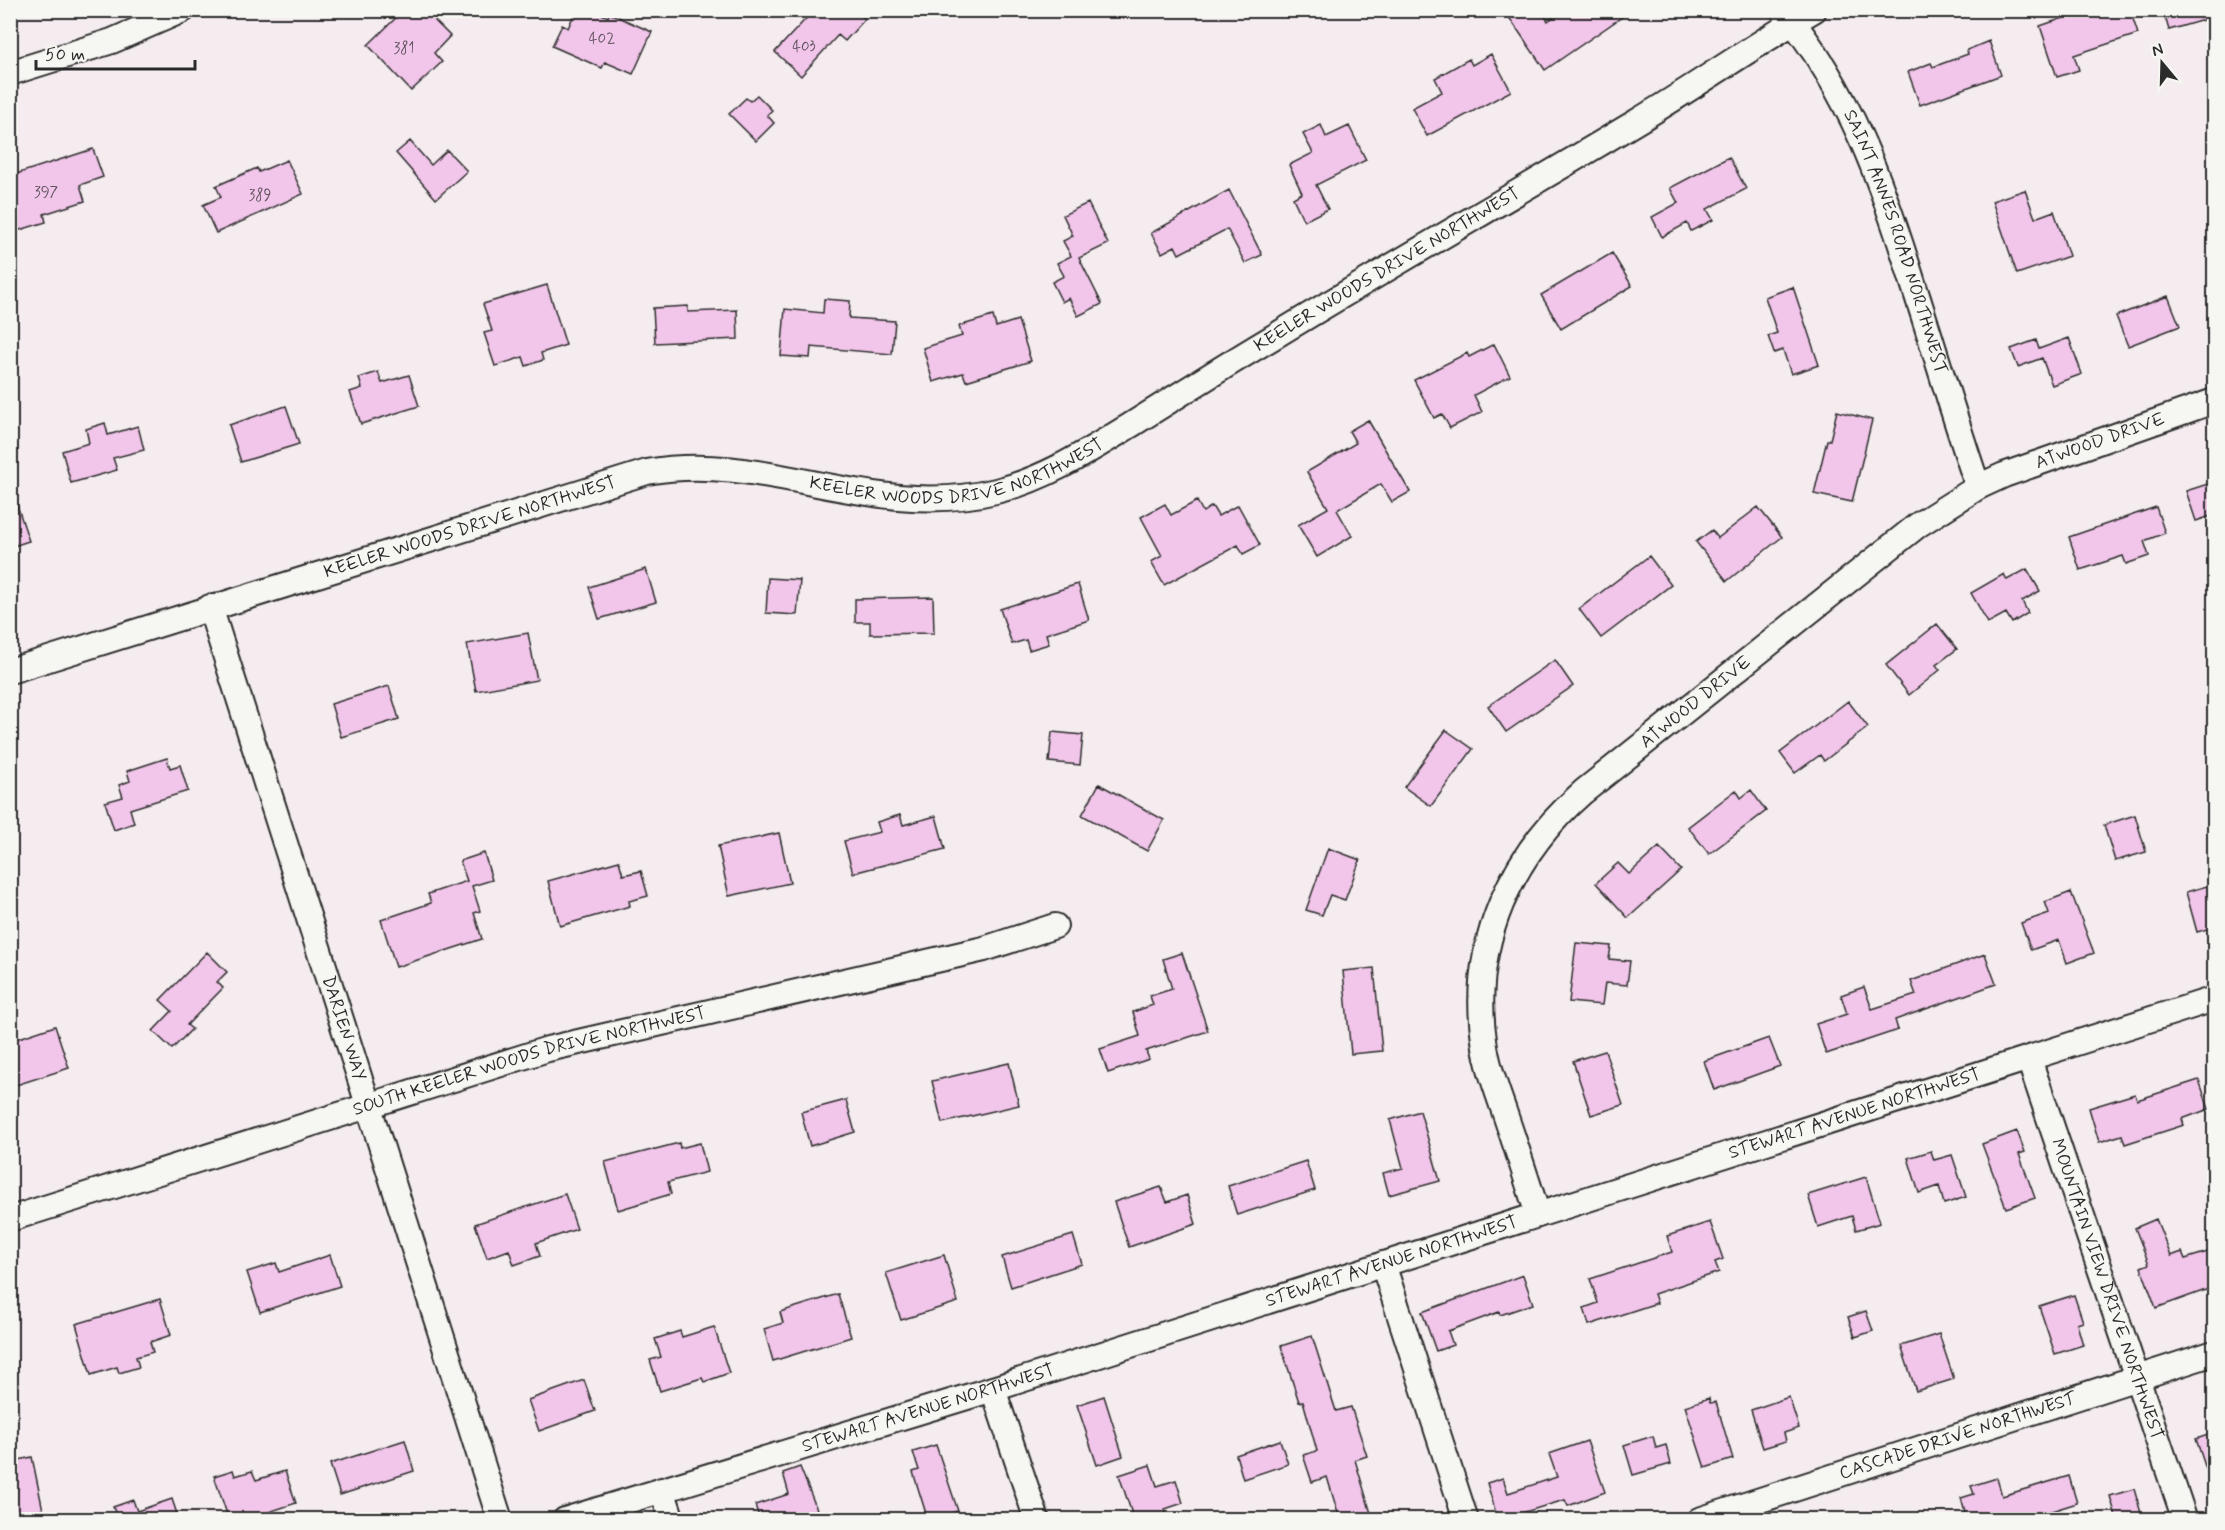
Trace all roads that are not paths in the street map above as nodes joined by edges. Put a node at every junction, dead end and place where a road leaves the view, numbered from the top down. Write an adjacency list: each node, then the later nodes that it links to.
1 (183, 10): 3 (street)
2 (1797, 14): 5 (street, SAINT ANNES ROAD NORTHWEST); 6 (street, KEELER WOODS DRIVE NORTHWEST)
3 (10, 74)
4 (2214, 401): 5 (street, ATWOOD DRIVE)
5 (1978, 487): 12 (street, ATWOOD DRIVE)
6 (210, 607): 7 (street, KEELER WOODS DRIVE NORTHWEST); 11 (street, DARIEN WAY)
7 (10, 671)
8 (1055, 926): 11 (street, SOUTH KEELER WOODS DRIVE NORTHWEST)
9 (2214, 999): 10 (street, STEWART AVENUE NORTHWEST)
10 (2029, 1059): 12 (street, STEWART AVENUE NORTHWEST); 16 (street, MOUNTAIN VIEW DRIVE NORTHWEST)
11 (369, 1105): 13 (street, SOUTH KEELER WOODS DRIVE NORTHWEST); 19 (street, DARIEN WAY)
12 (1538, 1215): 14 (street, STEWART AVENUE NORTHWEST)
13 (10, 1219)
14 (1383, 1264): 17 (street, STEWART AVENUE NORTHWEST); 23 (street)
15 (2214, 1353): 16 (street, CASCADE DRIVE NORTHWEST)
16 (2137, 1378): 24 (street, CASCADE DRIVE NORTHWEST); 25 (street, MOUNTAIN VIEW DRIVE NORTHWEST)
17 (993, 1389): 18 (street, STEWART AVENUE NORTHWEST); 22 (street)
18 (662, 1490): 20 (street, STEWART AVENUE NORTHWEST); 21 (street)
19 (500, 1520)
20 (565, 1520)
21 (672, 1520)
22 (1037, 1520)
23 (1466, 1520)
24 (1699, 1520)
25 (2185, 1520)

